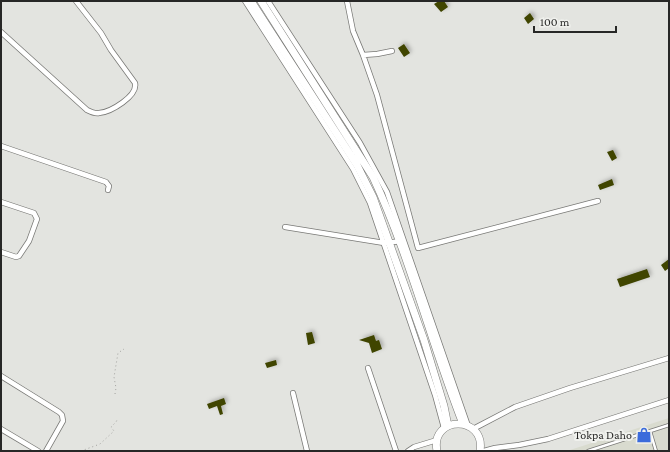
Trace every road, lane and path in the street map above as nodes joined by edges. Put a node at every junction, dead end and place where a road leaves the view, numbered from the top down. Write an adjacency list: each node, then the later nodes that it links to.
1 (76, 1): 7 (street)
2 (245, 1): 16 (street)
3 (251, 1): 16 (main road)
4 (261, 1): 15 (main road)
5 (268, 1): 15 (street)
6 (347, 1): 9 (street)
7 (1, 32)
8 (392, 51): 9 (street)
9 (363, 55): 12 (street)
10 (1, 147): 11 (street)
11 (108, 190)
12 (598, 201)
13 (1, 202): 17 (street)
14 (285, 227): 16 (street)
15 (402, 241): 16 (street); 27 (main road)
16 (387, 243): 28 (main road)
17 (1, 252)
18 (124, 349): 23 (path)
19 (669, 358): 27 (street)
20 (368, 368): 36 (street)
21 (1, 376): 33 (street)
22 (293, 393): 35 (street)
23 (115, 394)
24 (669, 400): 40 (street)
25 (118, 418): 34 (path)
26 (669, 425): 30 (lane)
27 (468, 426): 28 (main road); 39 (main road)
28 (446, 427): 31 (main road)
29 (1, 429): 32 (street)
30 (650, 431): 41 (lane); 42 (lane)
31 (437, 440): 37 (street); 38 (main road)
32 (38, 451)
33 (46, 451)
34 (81, 451)
35 (307, 451)
36 (396, 451)
37 (408, 451)
38 (437, 451)
39 (480, 451)
40 (484, 451)
41 (588, 451)
42 (656, 451)

